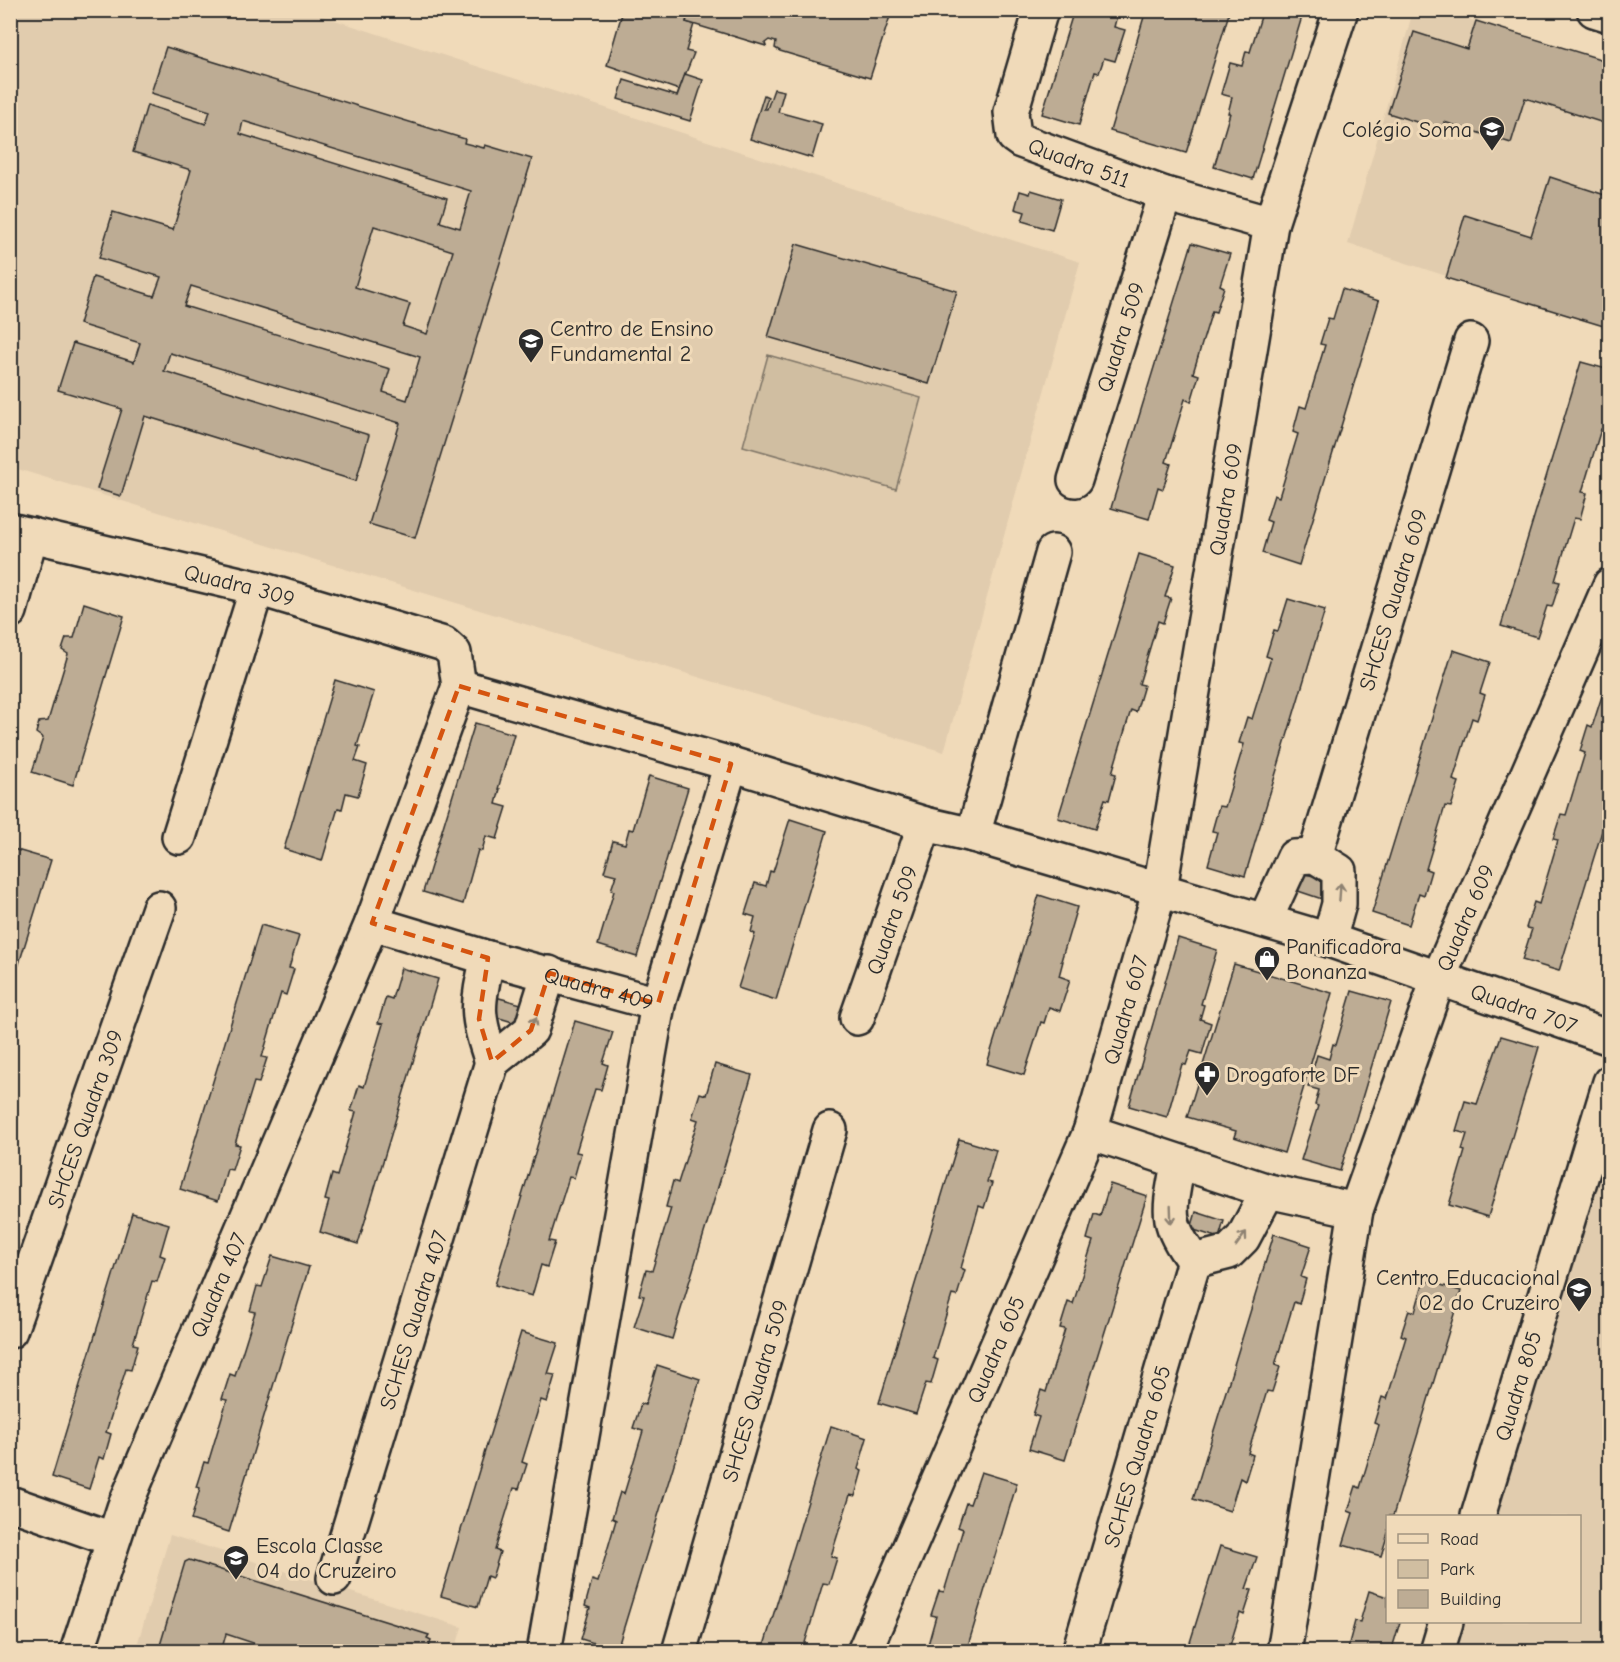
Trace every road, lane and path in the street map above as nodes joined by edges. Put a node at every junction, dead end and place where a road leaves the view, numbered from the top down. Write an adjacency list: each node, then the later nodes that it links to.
1 (1041, 10): 5 (street, Quadra 511)
2 (1341, 10): 6 (street, Quadra 609)
3 (1594, 10): 4 (street)
4 (1610, 15)
5 (1166, 194): 6 (street, Quadra 511); 8 (street, Quadra 509)
6 (1271, 224): 20 (street, Quadra 609)
7 (1471, 341): 19 (street, SHCES Quadra 609)
8 (1075, 480)
9 (21, 532): 12 (street, Quadra 309); 13 (street)
10 (1053, 552): 17 (street)
11 (1610, 585): 27 (street, Quadra 609)
12 (257, 588): 14 (street, Quadra 309); 18 (street)
13 (10, 611)
14 (459, 686): 15 (street); 23 (street)
15 (731, 764): 16 (street); 28 (street, Quadra 409)
16 (925, 824): 17 (street); 29 (street, Quadra 509)
17 (974, 835): 20 (street)
18 (179, 837)
19 (1315, 856): 22 (street); 24 (street, one-way to 19)
20 (1160, 889): 22 (street, Quadra 609); 34 (street, Quadra 607)
21 (159, 908): 39 (street, SHCES Quadra 309)
22 (1265, 920): 24 (street, Quadra 609)
23 (372, 923): 25 (street, Quadra 409); 42 (street, Quadra 407)
24 (1329, 940): 27 (street, Quadra 609)
25 (488, 958): 26 (street, Quadra 409); 31 (street)
26 (549, 973): 28 (street, Quadra 409); 31 (street, one-way to 26)
27 (1439, 977): 30 (street, Quadra 707); 37 (street)
28 (658, 1004): 46 (street)
29 (857, 1018)
30 (1610, 1038)
31 (492, 1062): 43 (street, SCHES Quadra 407)
32 (1610, 1082): 41 (street, Quadra 805)
33 (830, 1130): 47 (street, SHCES Quadra 509)
34 (1090, 1132): 35 (street); 48 (street, Quadra 605)
35 (1178, 1163): 36 (street); 38 (street, one-way to 38)
36 (1268, 1191): 37 (street); 38 (street, one-way to 36)
37 (1356, 1210): 50 (street)
38 (1194, 1261): 49 (street, SCHES Quadra 605)
39 (10, 1331)
40 (10, 1503): 42 (street)
41 (1478, 1515)
42 (112, 1539): 45 (street, Quadra 407)
43 (334, 1578)
44 (1446, 1623): 51 (street)
45 (77, 1652)
46 (544, 1652)
47 (679, 1652)
48 (864, 1652)
49 (1079, 1652)
50 (1284, 1652)
51 (1437, 1652)

